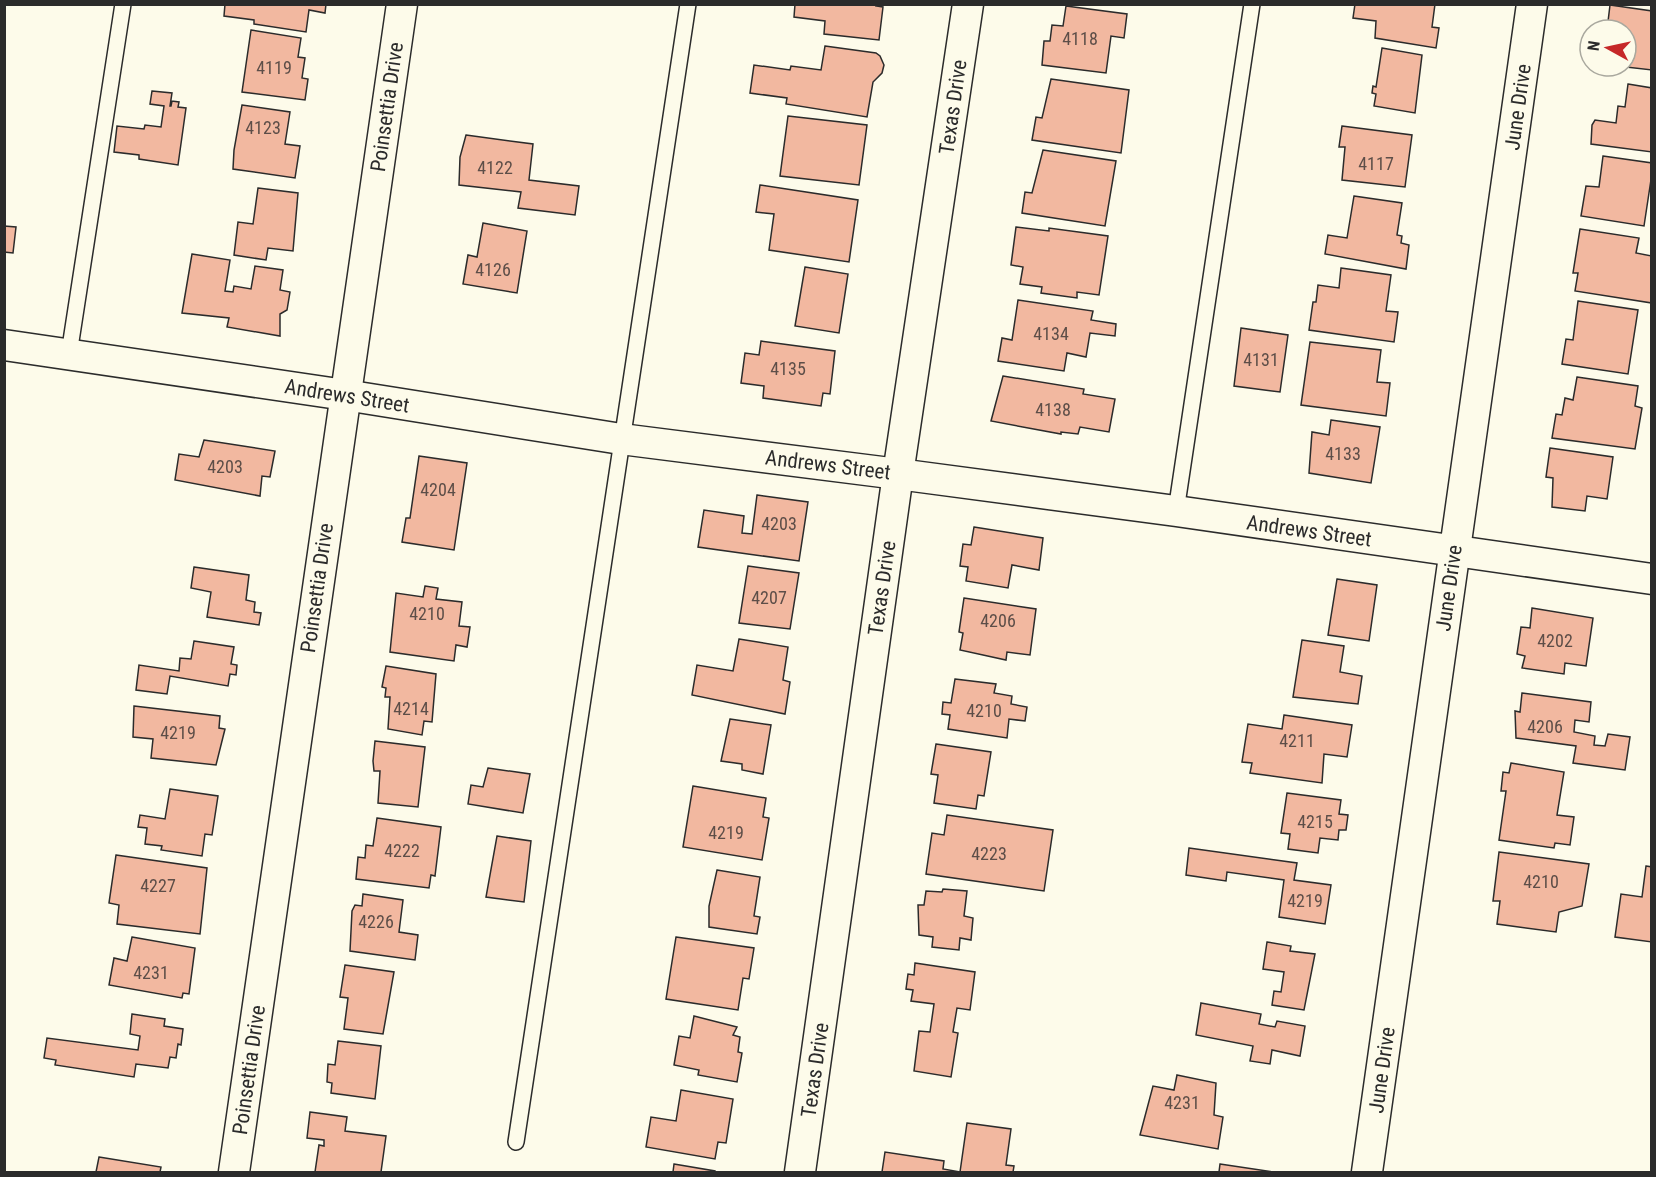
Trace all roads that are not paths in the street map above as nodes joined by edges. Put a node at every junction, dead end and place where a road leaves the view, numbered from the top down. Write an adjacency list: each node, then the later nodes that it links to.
1 (123, 4): 8 (lane)
2 (402, 4): 9 (street, Poinsettia Drive)
3 (688, 4): 10 (lane)
4 (968, 4): 11 (street, Texas Drive)
5 (1252, 4): 12 (lane)
6 (1533, 4): 13 (street, June Drive)
7 (4, 345): 8 (street, Andrews Street)
8 (69, 354): 9 (street, Andrews Street)
9 (345, 395): 10 (street, Andrews Street); 16 (street, Poinsettia Drive)
10 (621, 439): 11 (street, Andrews Street); 15 (lane)
11 (898, 474): 12 (street, Andrews Street); 17 (street, Texas Drive)
12 (1176, 511): 13 (street, Andrews Street)
13 (1454, 552): 14 (street, Andrews Street); 18 (street, June Drive)
14 (1652, 579)
15 (516, 1142)
16 (234, 1173)
17 (800, 1173)
18 (1367, 1173)

